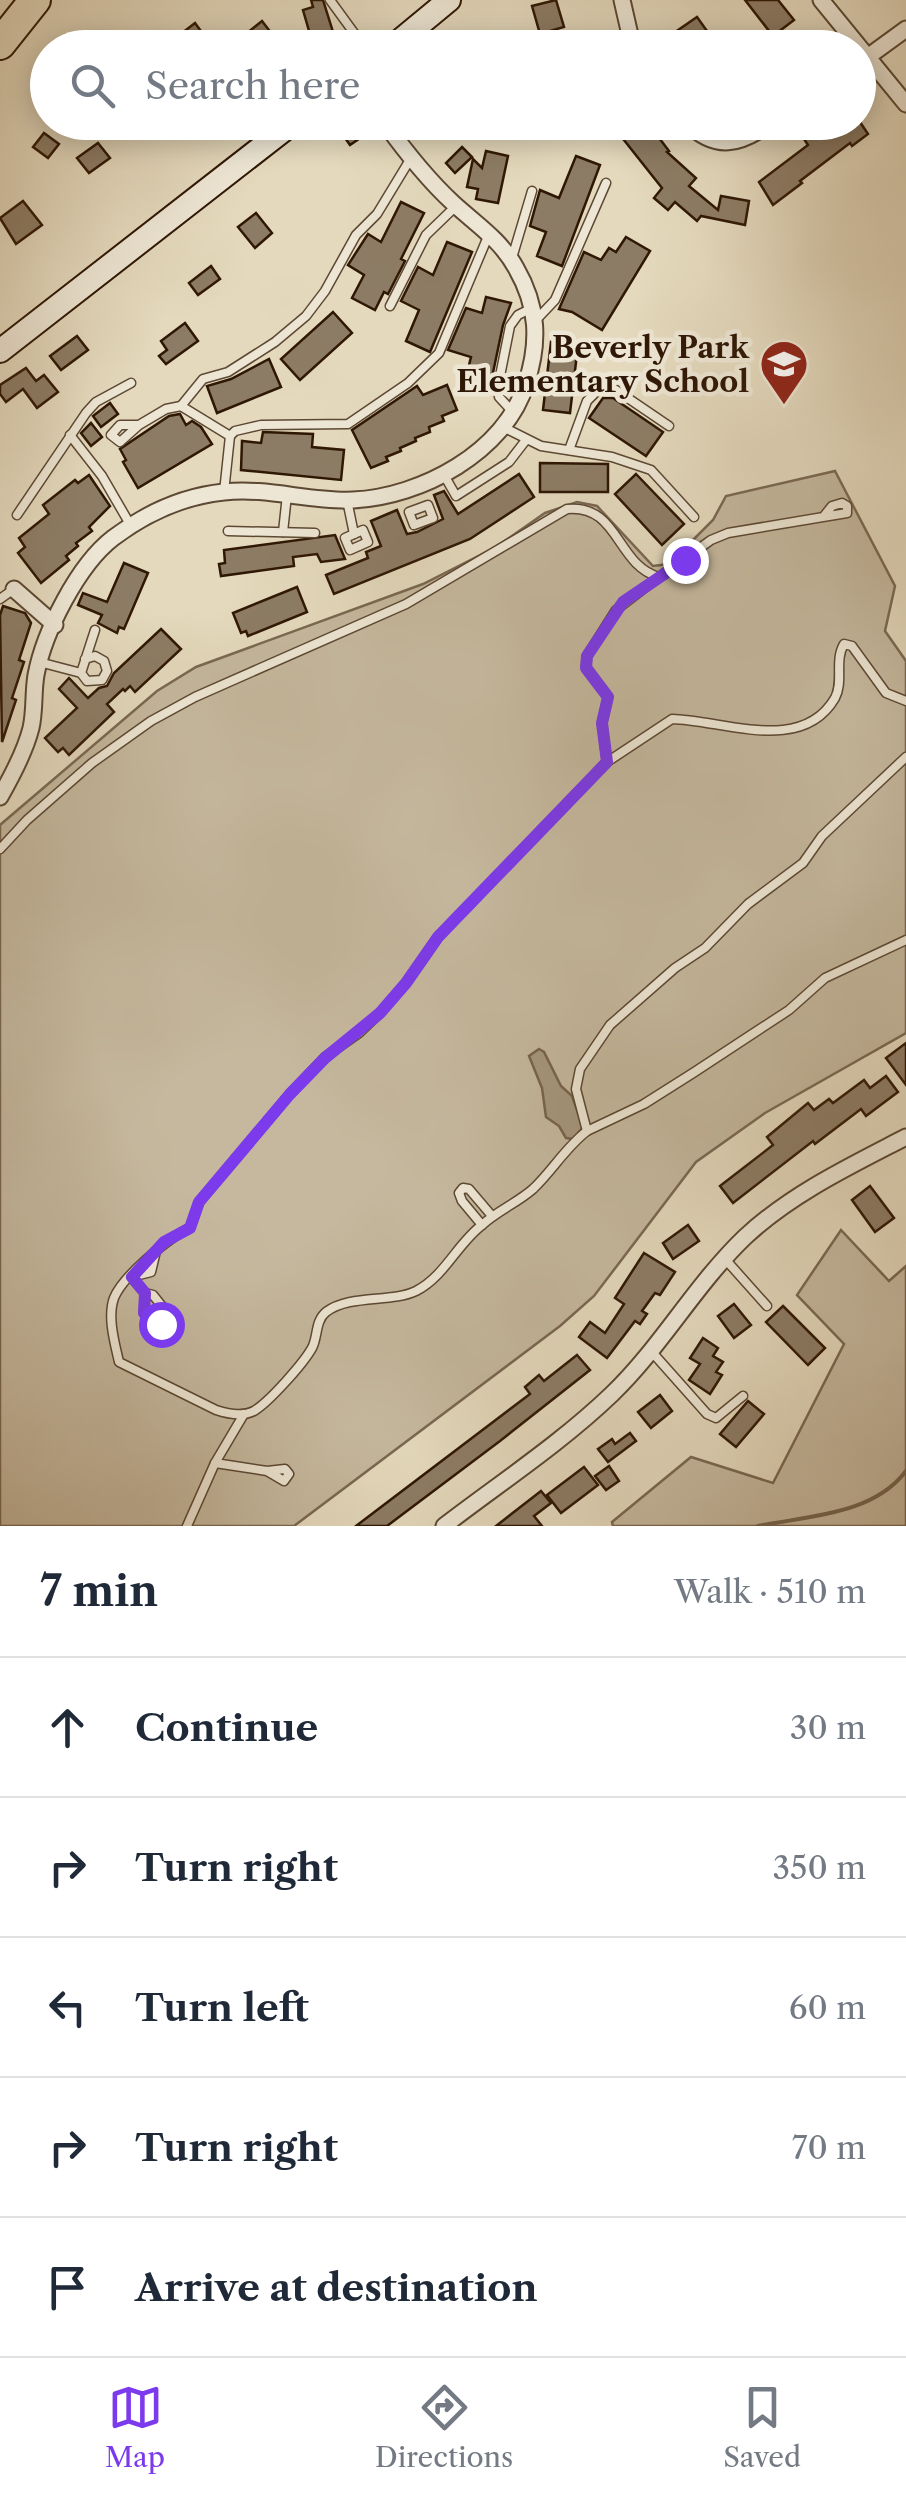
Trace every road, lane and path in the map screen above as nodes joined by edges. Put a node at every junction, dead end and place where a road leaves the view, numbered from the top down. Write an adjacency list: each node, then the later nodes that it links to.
1 (330, 0): 6 (lane)
2 (449, 0): 7 (street)
3 (622, 0): 8 (street)
4 (821, 0): 9 (street)
5 (29, 7): 11 (highway)
6 (352, 30)
7 (412, 30)
8 (629, 30)
9 (842, 30)
10 (906, 30): 12 (street)
11 (0, 40)
12 (876, 51)
13 (876, 73): 14 (street)
14 (906, 104)
15 (271, 140): 27 (street)
16 (398, 140): 19 (street)
17 (710, 140): 18 (street)
18 (741, 140)
19 (411, 158): 22 (street); 29 (lane)
20 (606, 183): 26 (lane)
21 (532, 191): 24 (lane)
22 (456, 206): 23 (street); 25 (lane)
23 (490, 232): 24 (street); 35 (lane)
24 (511, 259): 26 (street)
25 (390, 306)
26 (534, 314): 30 (street); 30 (lane)
27 (0, 351)
28 (131, 383): 34 (lane)
29 (181, 406): 31 (lane); 35 (lane)
30 (513, 412): 33 (street)
31 (139, 425)
32 (669, 426): 37 (lane)
33 (504, 428): 36 (lane); 38 (street)
34 (70, 435): 44 (lane); 47 (lane)
35 (230, 436): 40 (lane)
36 (526, 440): 37 (lane); 38 (lane)
37 (569, 450): 46 (lane)
38 (443, 473): 39 (street)
39 (410, 489): 42 (street); 43 (lane)
40 (224, 492): 41 (street); 47 (street)
41 (287, 495): 42 (street); 49 (lane)
42 (347, 500): 51 (lane)
43 (417, 509)
44 (17, 515)
45 (824, 516): 52 (lane)
46 (694, 517)
47 (130, 526): 54 (street)
48 (228, 532): 49 (lane)
49 (283, 532): 50 (lane)
50 (316, 533)
51 (354, 534)
52 (659, 577): 61 (lane); 63 (lane)
53 (7, 594): 54 (street)
54 (55, 625): 57 (street)
55 (95, 630): 56 (lane)
56 (86, 659): 58 (lane); 58 (lane)
57 (40, 662): 58 (lane); 62 (street)
58 (81, 673)
59 (906, 701): 61 (lane)
60 (906, 758): 65 (lane)
61 (607, 762): 70 (lane)
62 (0, 797)
63 (0, 849)
64 (906, 940): 65 (lane)
65 (587, 1130): 67 (lane)
66 (906, 1137): 69 (street)
67 (492, 1216): 68 (lane); 68 (lane)
68 (482, 1225): 77 (lane)
69 (725, 1259): 72 (lane); 75 (street)
70 (132, 1277): 71 (lane); 77 (lane)
71 (145, 1293): 73 (lane); 73 (lane)
72 (767, 1306)
73 (158, 1320): 74 (lane)
74 (172, 1336)
75 (651, 1351): 76 (lane); 81 (street)
76 (743, 1396)
77 (244, 1414): 78 (lane)
78 (215, 1464): 79 (lane); 80 (lane)
79 (267, 1471)
80 (187, 1526)
81 (444, 1526)

